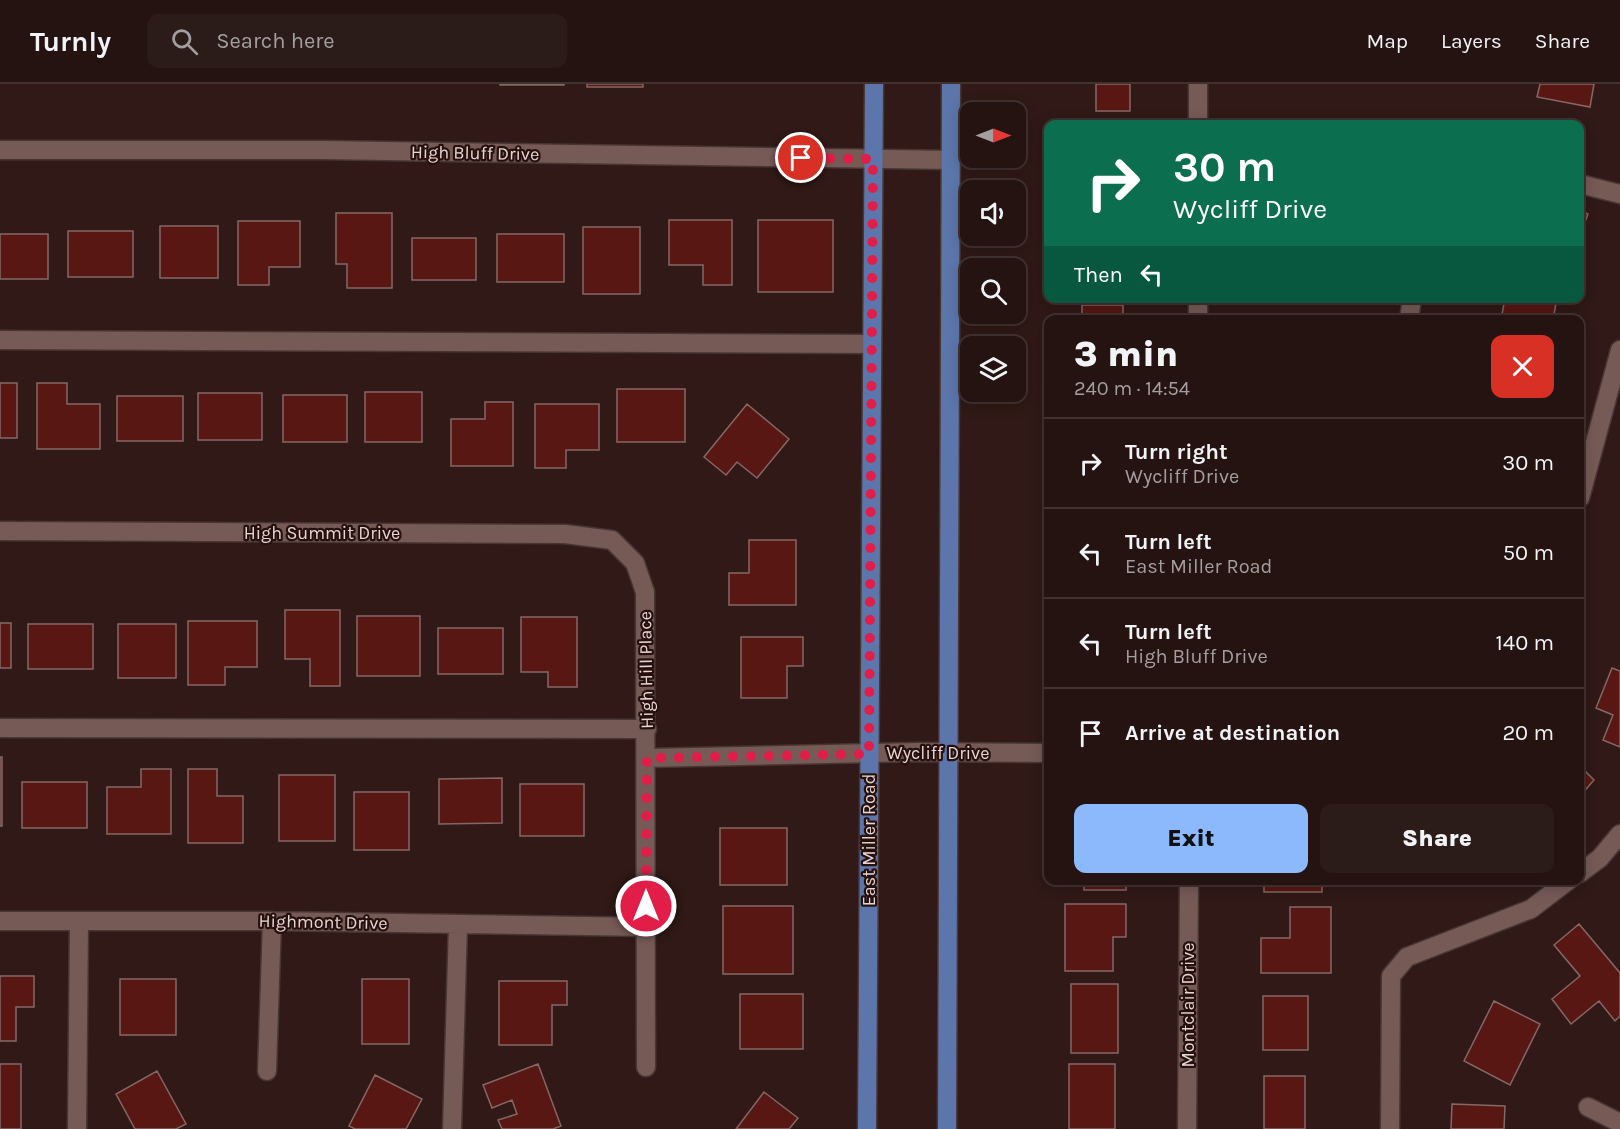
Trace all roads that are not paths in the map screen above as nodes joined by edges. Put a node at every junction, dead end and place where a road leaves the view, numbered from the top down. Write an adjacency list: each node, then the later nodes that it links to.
1 (874, 84): 6 (main road, East Miller Road)
2 (951, 84): 7 (main road)
3 (1198, 84): 4 (street)
4 (1198, 120)
5 (0, 150): 6 (street, High Bluff Drive)
6 (873, 159): 7 (street, High Bluff Drive); 11 (main road, East Miller Road)
7 (951, 160): 18 (main road)
8 (1584, 185): 9 (street)
9 (1620, 194)
10 (0, 340): 11 (street)
11 (872, 344): 20 (main road, East Miller Road)
12 (1620, 350): 13 (street)
13 (1584, 483)
14 (0, 531): 15 (street, High Summit Drive)
15 (635, 563): 17 (street, High Hill Place)
16 (0, 728): 17 (street)
17 (647, 729): 21 (street, High Hill Place)
18 (950, 753): 19 (street, Wycliff Drive); 20 (street, Wycliff Drive); 38 (main road)
19 (1044, 753)
20 (869, 754): 21 (street, Wycliff Drive); 37 (main road, East Miller Road)
21 (647, 758): 30 (street, High Hill Place)
22 (1620, 834): 23 (street)
23 (1584, 870)
24 (1189, 885): 39 (street, Montclair Drive)
25 (1562, 885): 40 (street)
26 (0, 921): 27 (street, Highmont Drive)
27 (79, 921): 28 (street, Highmont Drive); 35 (street)
28 (272, 921): 29 (street, Highmont Drive); 32 (street)
29 (458, 924): 30 (street, Highmont Drive); 36 (street)
30 (646, 927): 31 (street, High Hill Place)
31 (646, 1067)
32 (267, 1071)
33 (1588, 1107): 34 (street)
34 (1620, 1123)
35 (77, 1129)
36 (452, 1129)
37 (867, 1129)
38 (947, 1129)
39 (1187, 1129)
40 (1390, 1129)

